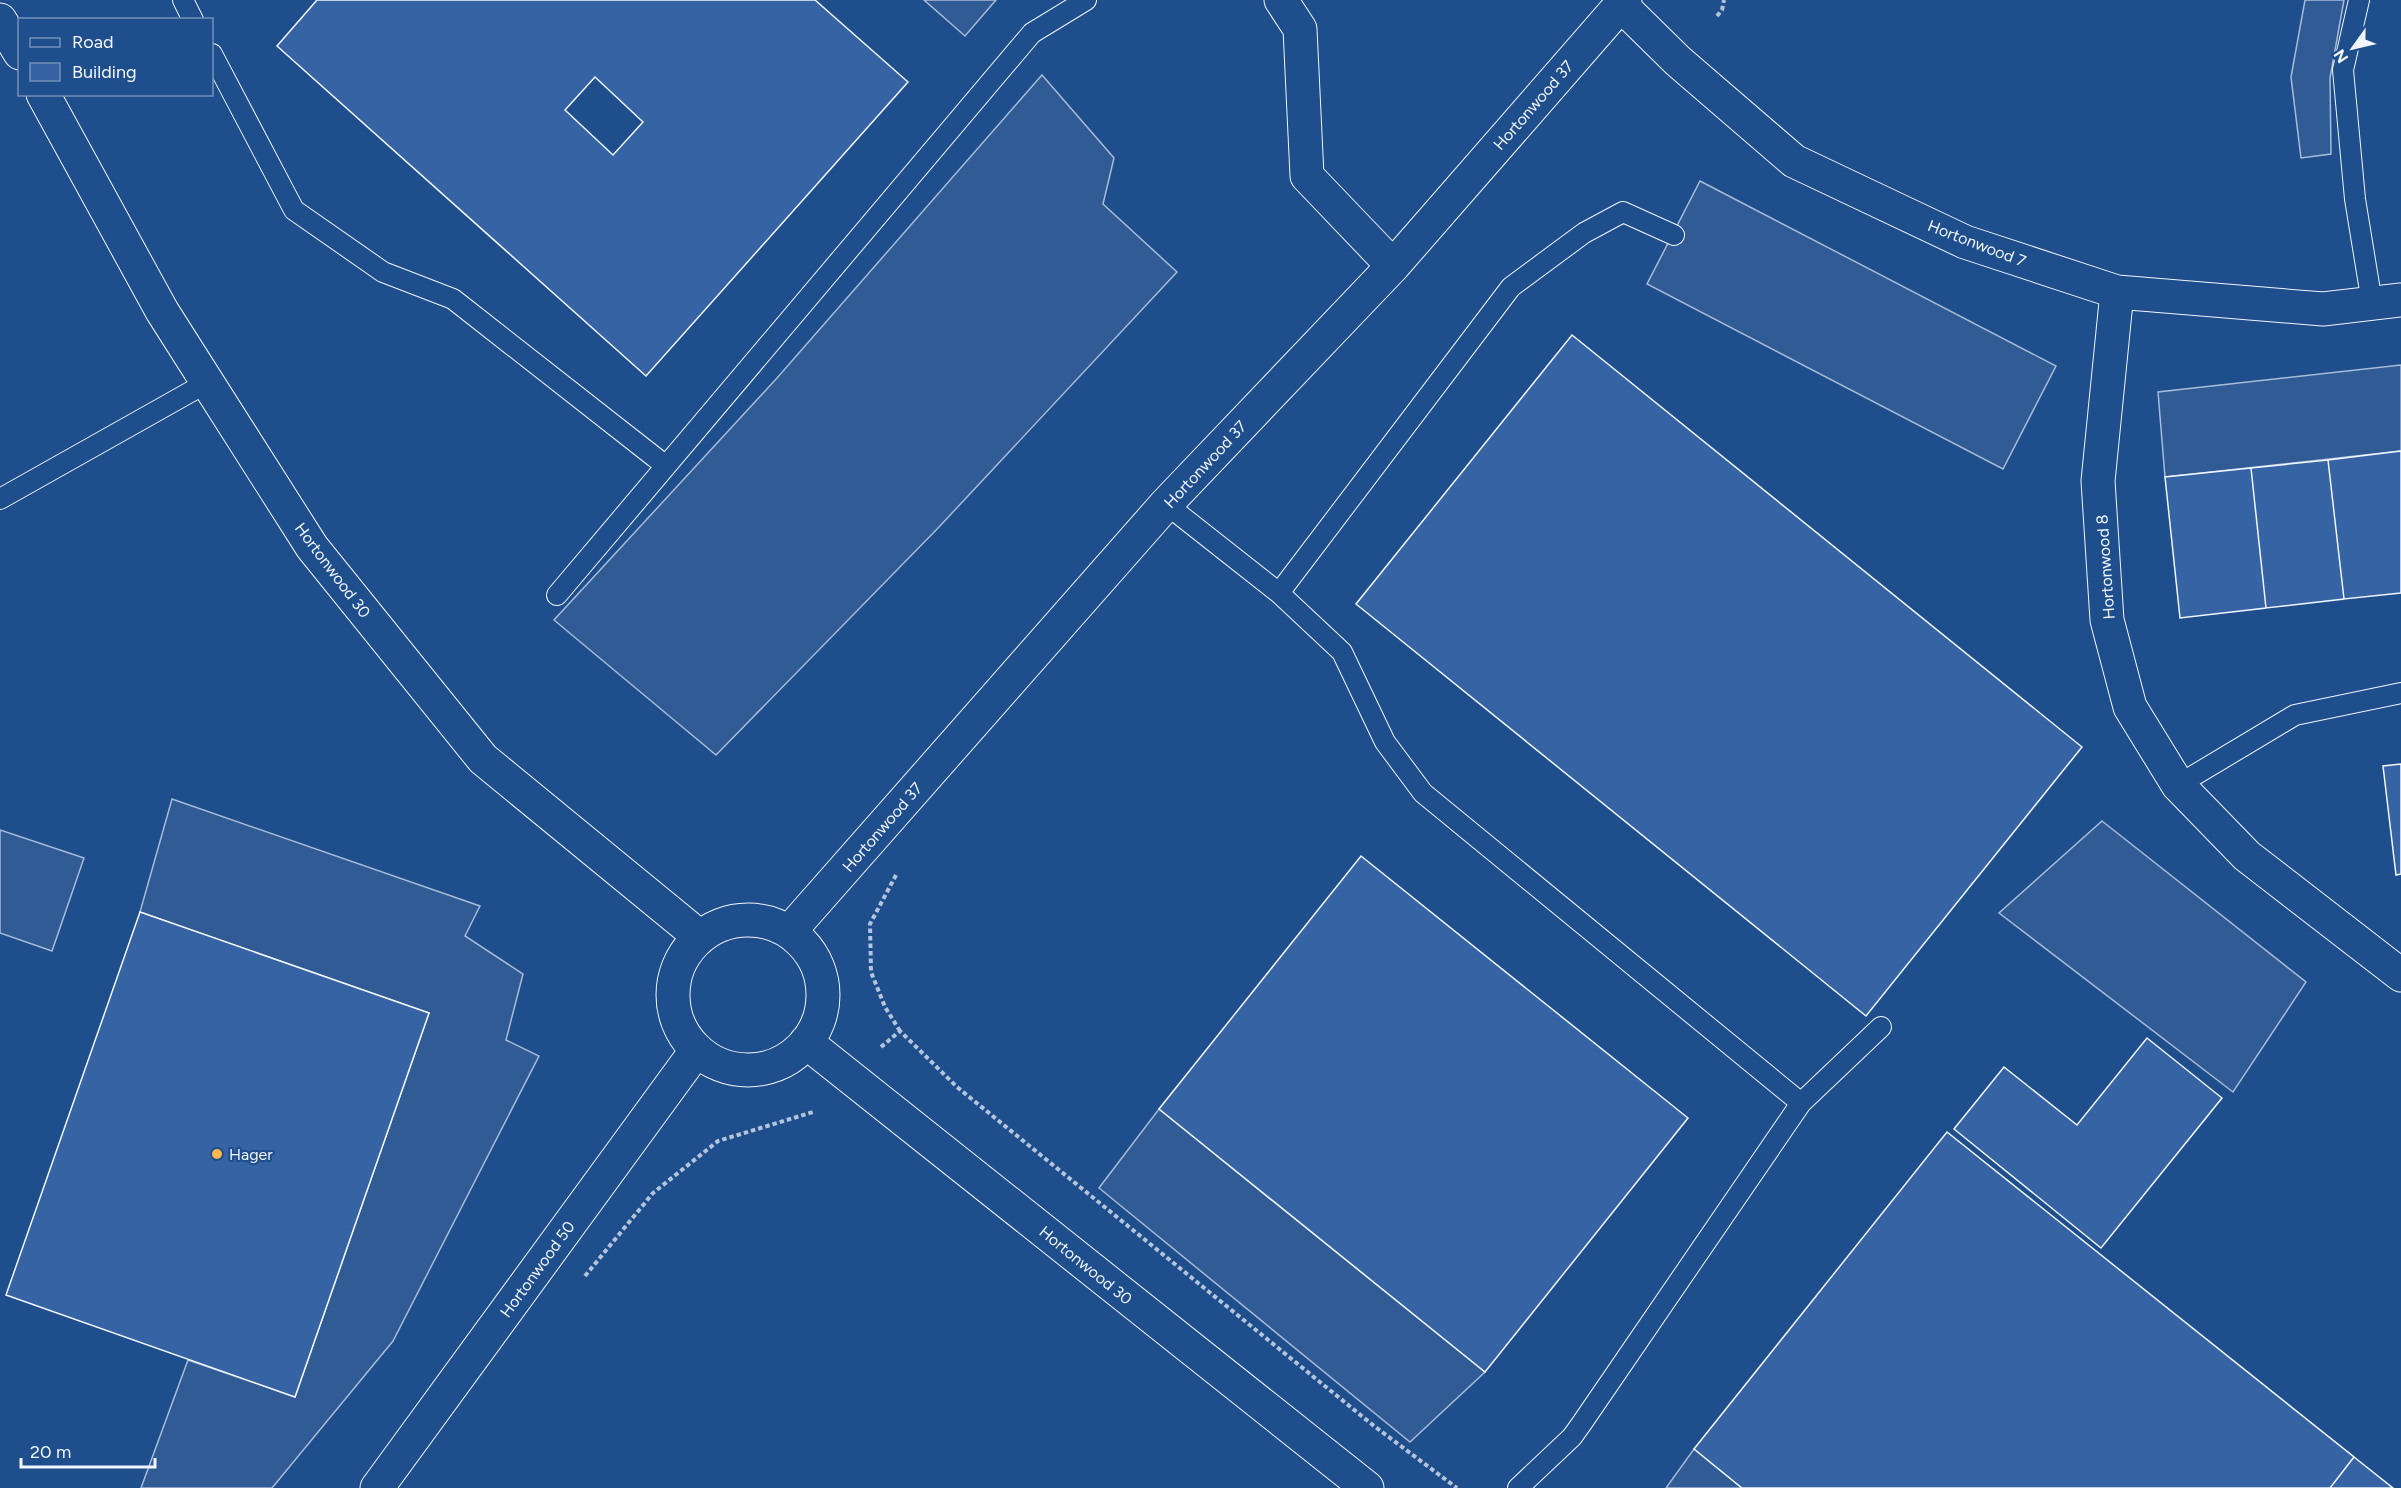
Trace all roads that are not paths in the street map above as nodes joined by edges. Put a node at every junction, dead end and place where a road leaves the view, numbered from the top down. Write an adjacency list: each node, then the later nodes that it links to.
1 (183, 0): 6 (lane)
2 (1086, 0): 16 (lane)
3 (1281, 0): 12 (street)
4 (2359, 0): 14 (lane)
5 (1623, 2): 12 (street, Hortonwood 37); 13 (street, Hortonwood 7)
6 (192, 18)
7 (0, 20): 8 (street)
8 (18, 50)
9 (213, 56): 16 (lane)
10 (44, 96): 15 (street, Hortonwood 30)
11 (1674, 235): 19 (lane)
12 (1393, 266): 18 (street, Hortonwood 37)
13 (2116, 292): 14 (street, Hortonwood 7); 22 (street, Hortonwood 8)
14 (2387, 301)
15 (208, 382): 17 (lane); 24 (street, Hortonwood 30)
16 (666, 466): 20 (lane)
17 (0, 499)
18 (1167, 504): 19 (lane); 23 (street, Hortonwood 37)
19 (1279, 593): 29 (lane)
20 (557, 595)
21 (2401, 693): 22 (lane)
22 (2178, 785): 25 (street, Hortonwood 8)
23 (789, 932): 24 (street); 27 (street)
24 (700, 937): 28 (street)
25 (2401, 975)
26 (1881, 1027): 29 (lane)
27 (806, 1042): 28 (street); 31 (street, Hortonwood 30)
28 (696, 1051): 30 (street, Hortonwood 50)
29 (1801, 1103): 32 (lane)
30 (377, 1488)
31 (1366, 1488)
32 (1518, 1488)

